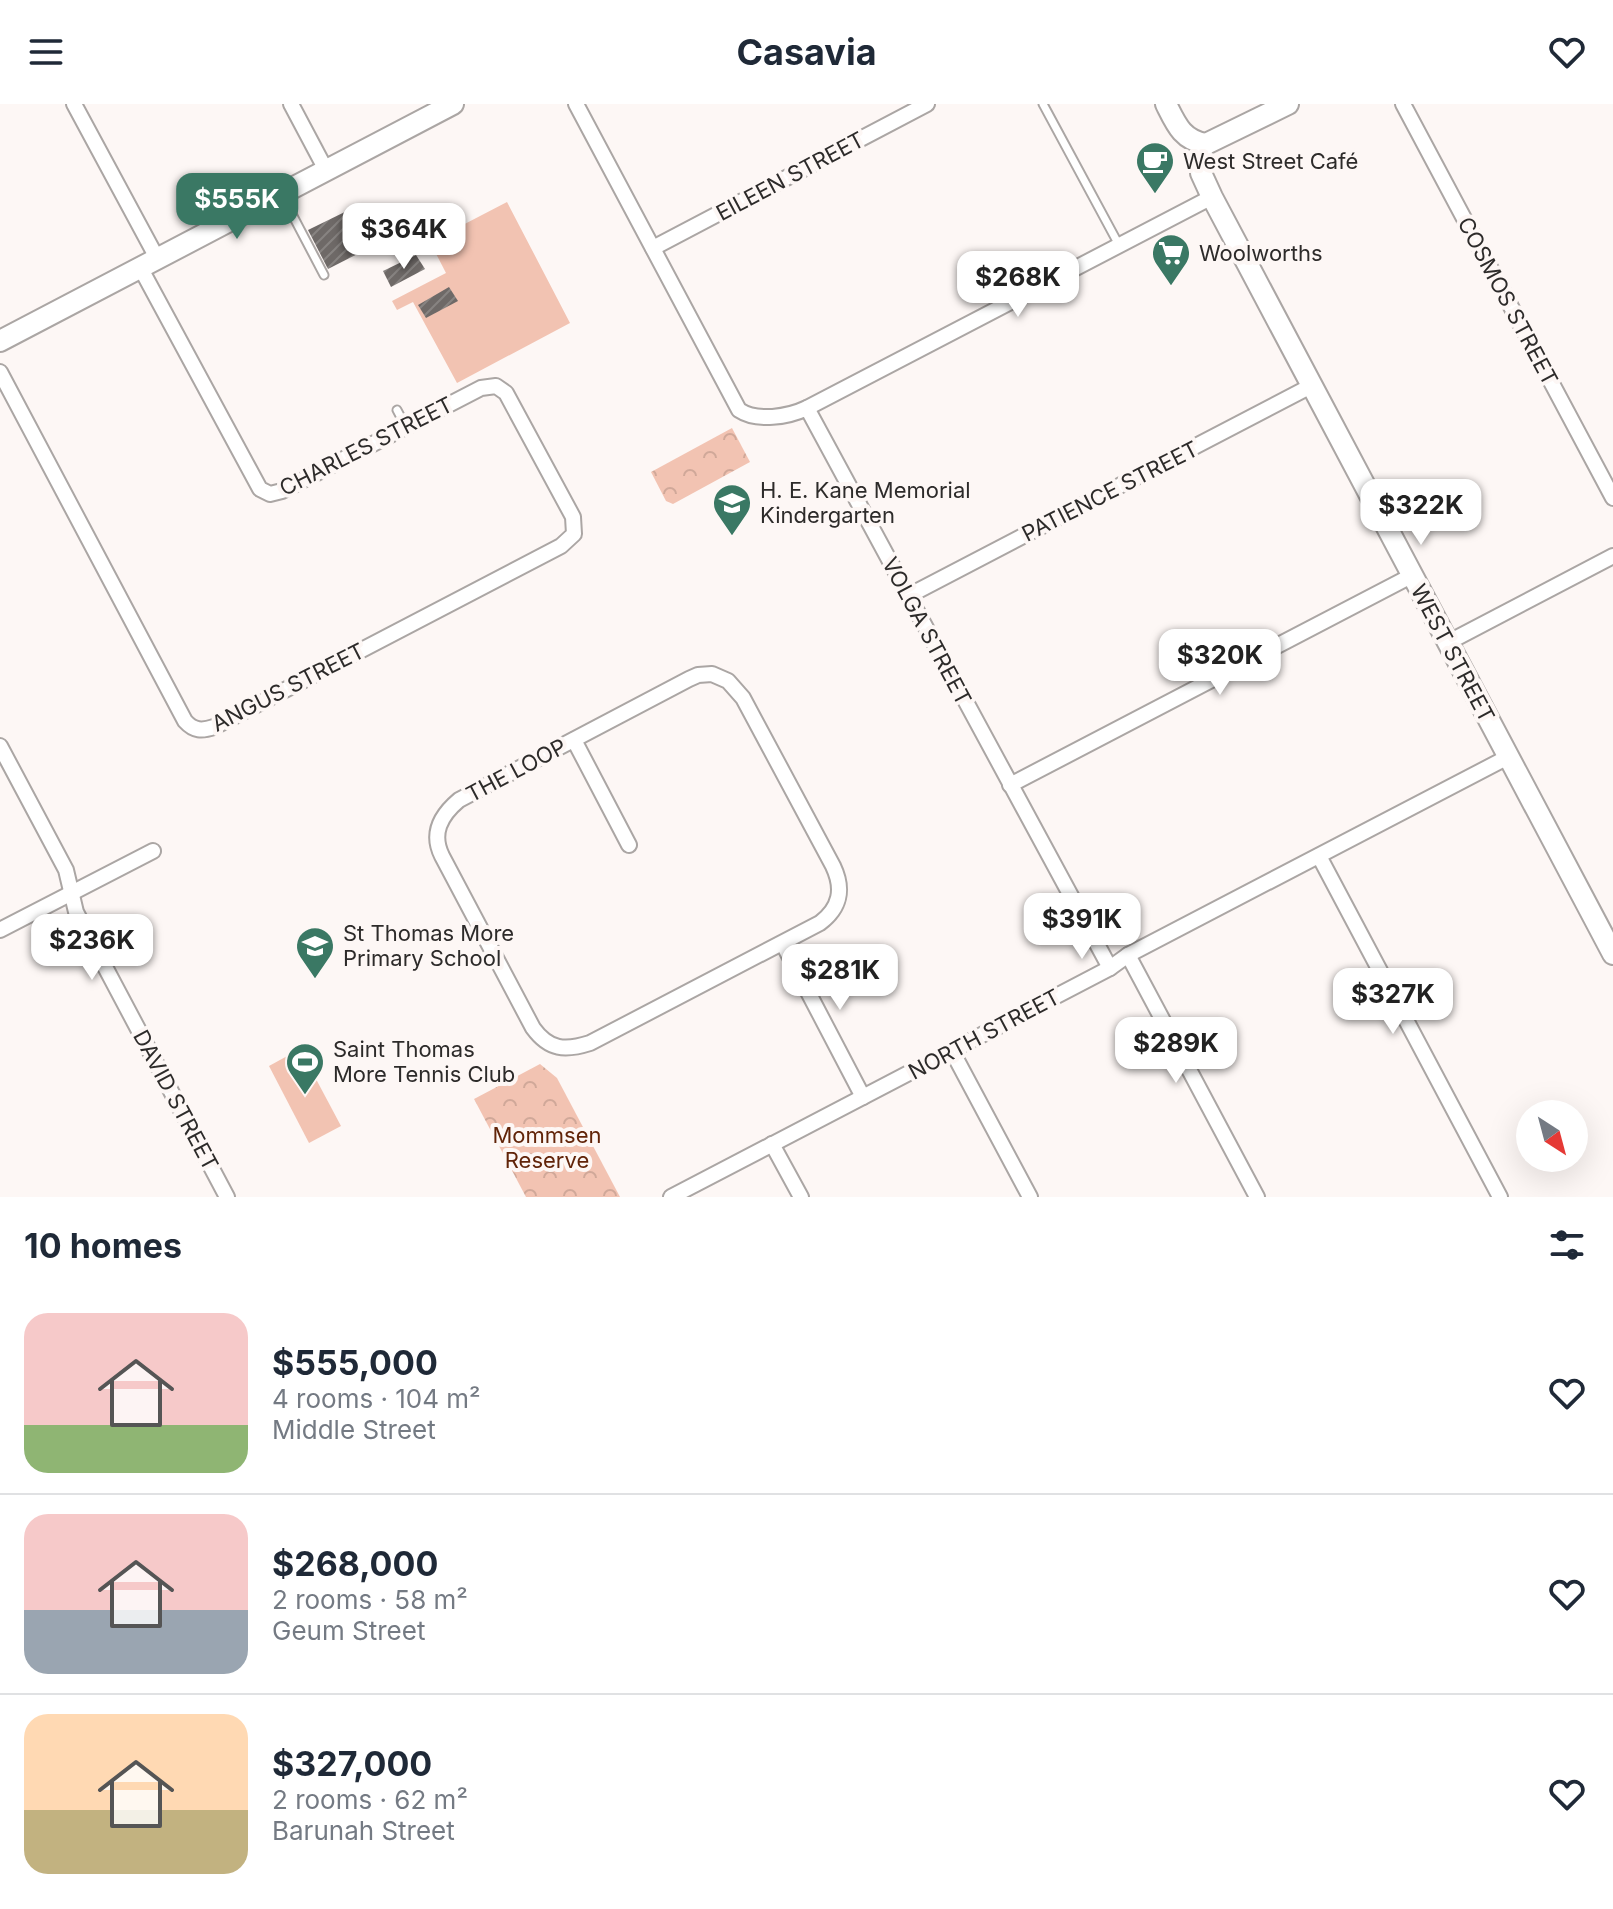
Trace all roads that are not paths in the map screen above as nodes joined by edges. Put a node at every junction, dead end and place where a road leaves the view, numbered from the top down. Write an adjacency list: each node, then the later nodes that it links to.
1 (74, 104): 16 (street)
2 (291, 104): 11 (street)
3 (453, 104): 11 (street)
4 (576, 104): 15 (street)
5 (927, 104): 15 (street, EILEEN STREET)
6 (1043, 104): 14 (lane)
7 (1166, 104): 10 (street)
8 (1288, 104): 10 (street)
9 (1403, 104): 24 (street, COSMOS STREET)
10 (1202, 144): 13 (street, WEST STREET)
11 (326, 170): 12 (street)
12 (281, 193): 16 (street); 17 (lane)
13 (1212, 197): 14 (street); 20 (street, WEST STREET)
14 (1119, 245): 21 (street)
15 (653, 248): 21 (street)
16 (148, 263): 18 (street); 23 (street, CHARLES STREET)
17 (324, 275)
18 (0, 341)
19 (0, 372): 25 (street, ANGUS STREET)
20 (1311, 386): 27 (street, WEST STREET); 28 (street, PATIENCE STREET)
21 (807, 408): 28 (street, VOLGA STREET)
22 (397, 410): 23 (lane)
23 (406, 427): 25 (street, CHARLES STREET)
24 (1613, 498)
25 (570, 540)
26 (1613, 556): 29 (street)
27 (1411, 576): 29 (street, WEST STREET); 33 (street)
28 (908, 596): 33 (street, VOLGA STREET)
29 (1447, 643): 32 (street, WEST STREET)
30 (574, 740): 34 (street); 39 (street, THE LOOP); 39 (street, THE LOOP)
31 (2, 754): 37 (street, DAVID STREET)
32 (1508, 757): 36 (street, NORTH STREET); 40 (street, WEST STREET)
33 (1010, 785): 42 (street, VOLGA STREET)
34 (629, 845)
35 (153, 851): 37 (street)
36 (1319, 856): 41 (street, NORTH STREET); 51 (street)
37 (73, 891): 38 (street); 46 (street, DAVID STREET)
38 (0, 930)
39 (783, 944): 44 (street)
40 (1613, 954)
41 (1128, 955): 42 (street, NORTH STREET); 50 (street)
42 (1110, 968): 43 (street, NORTH STREET)
43 (952, 1051): 44 (street, NORTH STREET); 49 (street)
44 (863, 1097): 45 (street, NORTH STREET)
45 (772, 1144): 47 (street, NORTH STREET); 48 (street)
46 (227, 1197)
47 (671, 1197)
48 (801, 1197)
49 (1030, 1197)
50 (1257, 1197)
51 (1500, 1197)

